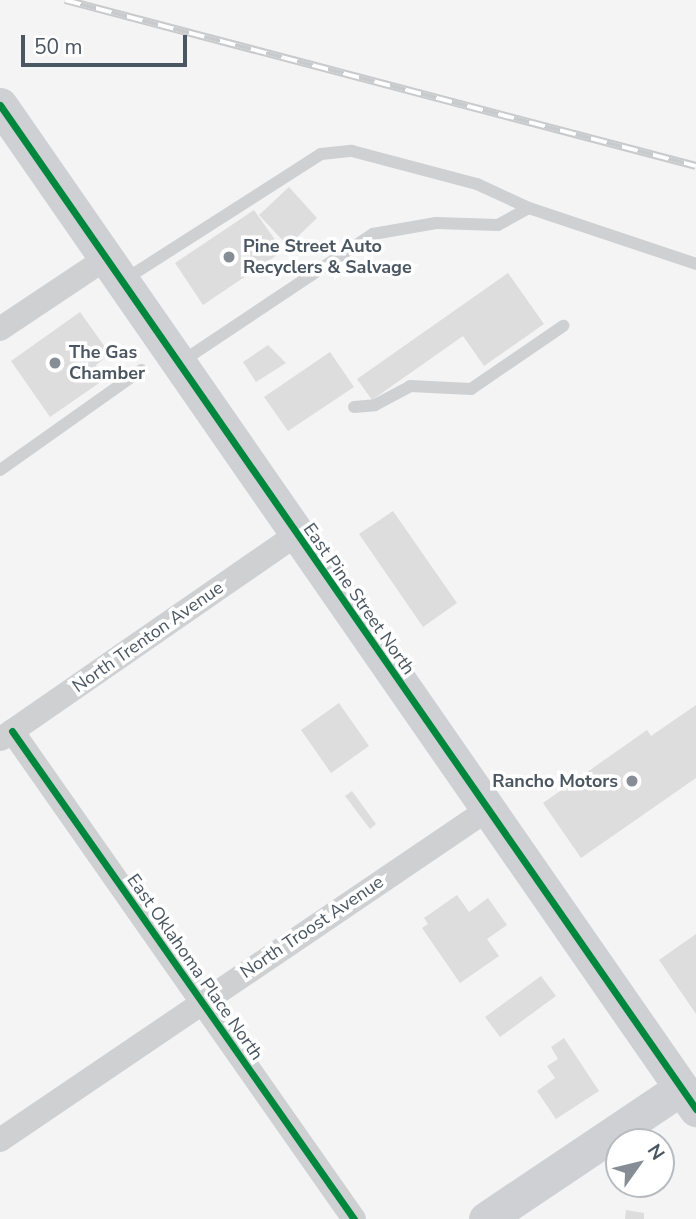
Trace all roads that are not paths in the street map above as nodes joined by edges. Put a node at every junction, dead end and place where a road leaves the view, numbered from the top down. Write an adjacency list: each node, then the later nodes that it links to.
1 (0, 104): 4 (main road, East Pine Street North)
2 (529, 208): 3 (lane); 4 (lane); 7 (lane)
3 (696, 264)
4 (113, 271): 6 (street); 7 (main road, East Pine Street North)
5 (563, 326): 9 (lane)
6 (0, 329)
7 (178, 364): 11 (main road, East Pine Street North)
8 (141, 370): 10 (lane)
9 (354, 407)
10 (0, 470)
11 (296, 535): 12 (street, North Trenton Avenue); 13 (main road, East Pine Street North)
12 (6, 735): 14 (street, East Oklahoma Place North)
13 (487, 810): 14 (street, North Troost Avenue); 15 (main road, East Pine Street North)
14 (199, 1002): 16 (street, North Troost Avenue); 17 (street, East Oklahoma Place North)
15 (691, 1092): 18 (main road)
16 (0, 1140)
17 (354, 1219)
18 (486, 1219)

